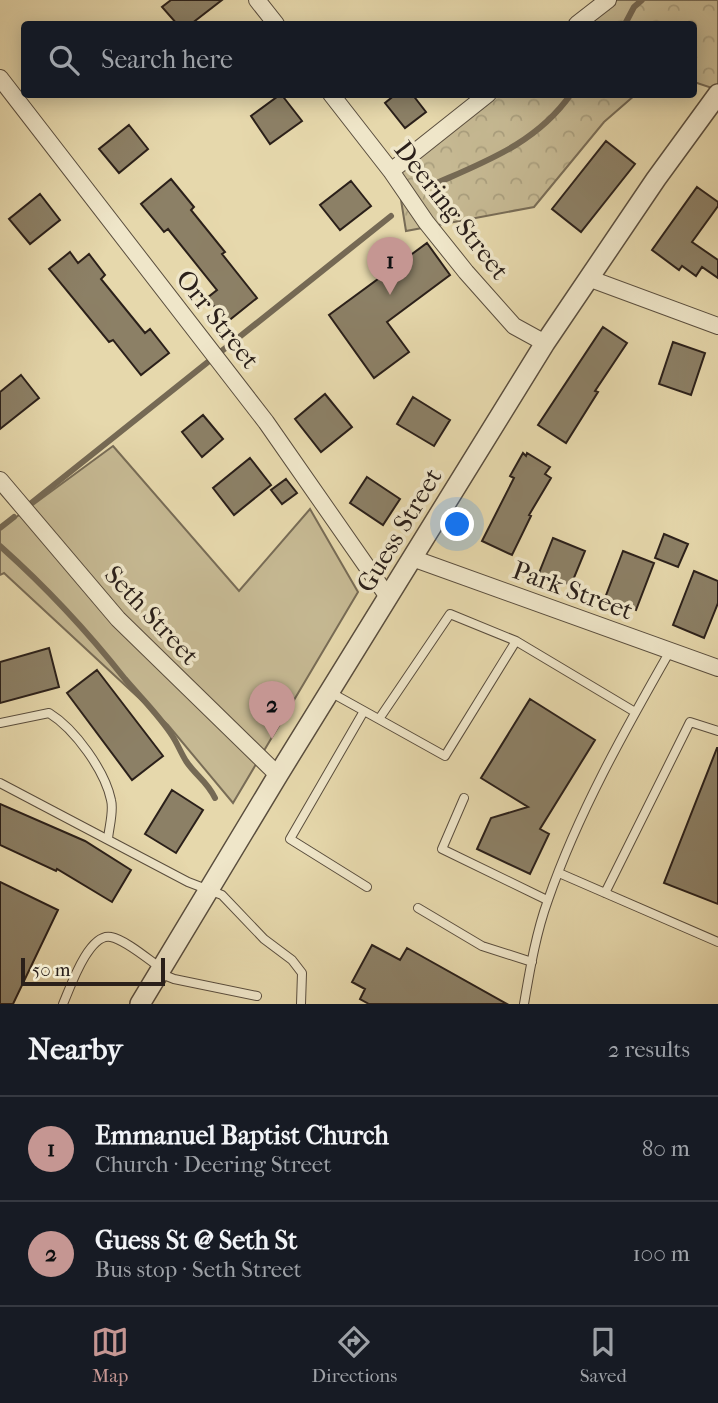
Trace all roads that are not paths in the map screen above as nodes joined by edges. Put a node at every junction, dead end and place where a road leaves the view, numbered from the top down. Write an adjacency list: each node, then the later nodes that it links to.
1 (257, 0): 3 (street)
2 (608, 0): 4 (street)
3 (274, 21)
4 (581, 21)
5 (0, 78): 15 (street, Orr Street)
6 (718, 94): 10 (street, Guess Street)
7 (334, 98): 9 (street, Deering Street)
8 (483, 98): 9 (street)
9 (391, 171): 12 (street, Deering Street)
10 (587, 278): 11 (street); 12 (street, Guess Street)
11 (718, 326)
12 (545, 343): 14 (street, Guess Street)
13 (3, 490): 25 (street, Seth Street)
14 (412, 558): 15 (street, Guess Street); 17 (street, Park Street)
15 (388, 597): 19 (street, Guess Street)
16 (516, 641): 21 (lane); 22 (lane); 22 (lane)
17 (670, 651): 18 (street, Park Street); 21 (lane)
18 (718, 668)
19 (330, 692): 20 (lane); 25 (street, Guess Street)
20 (364, 711): 22 (lane); 30 (lane)
21 (635, 712): 29 (lane)
22 (379, 719)
23 (0, 723): 28 (lane)
24 (718, 731): 32 (lane)
25 (278, 775): 31 (street, Guess Street)
26 (0, 783): 28 (lane)
27 (464, 798): 33 (lane)
28 (108, 839): 31 (lane)
29 (559, 873): 32 (lane); 33 (lane)
30 (367, 887)
31 (209, 890): 37 (street, Guess Street); 41 (lane)
32 (605, 893): 35 (lane)
33 (547, 900): 36 (lane)
34 (418, 908): 36 (lane)
35 (718, 942)
36 (532, 962): 42 (lane)
37 (160, 971): 38 (lane); 39 (lane); 40 (street, Guess Street)
38 (257, 996)
39 (63, 1004)
40 (141, 1004)
41 (301, 1004)
42 (524, 1004)

